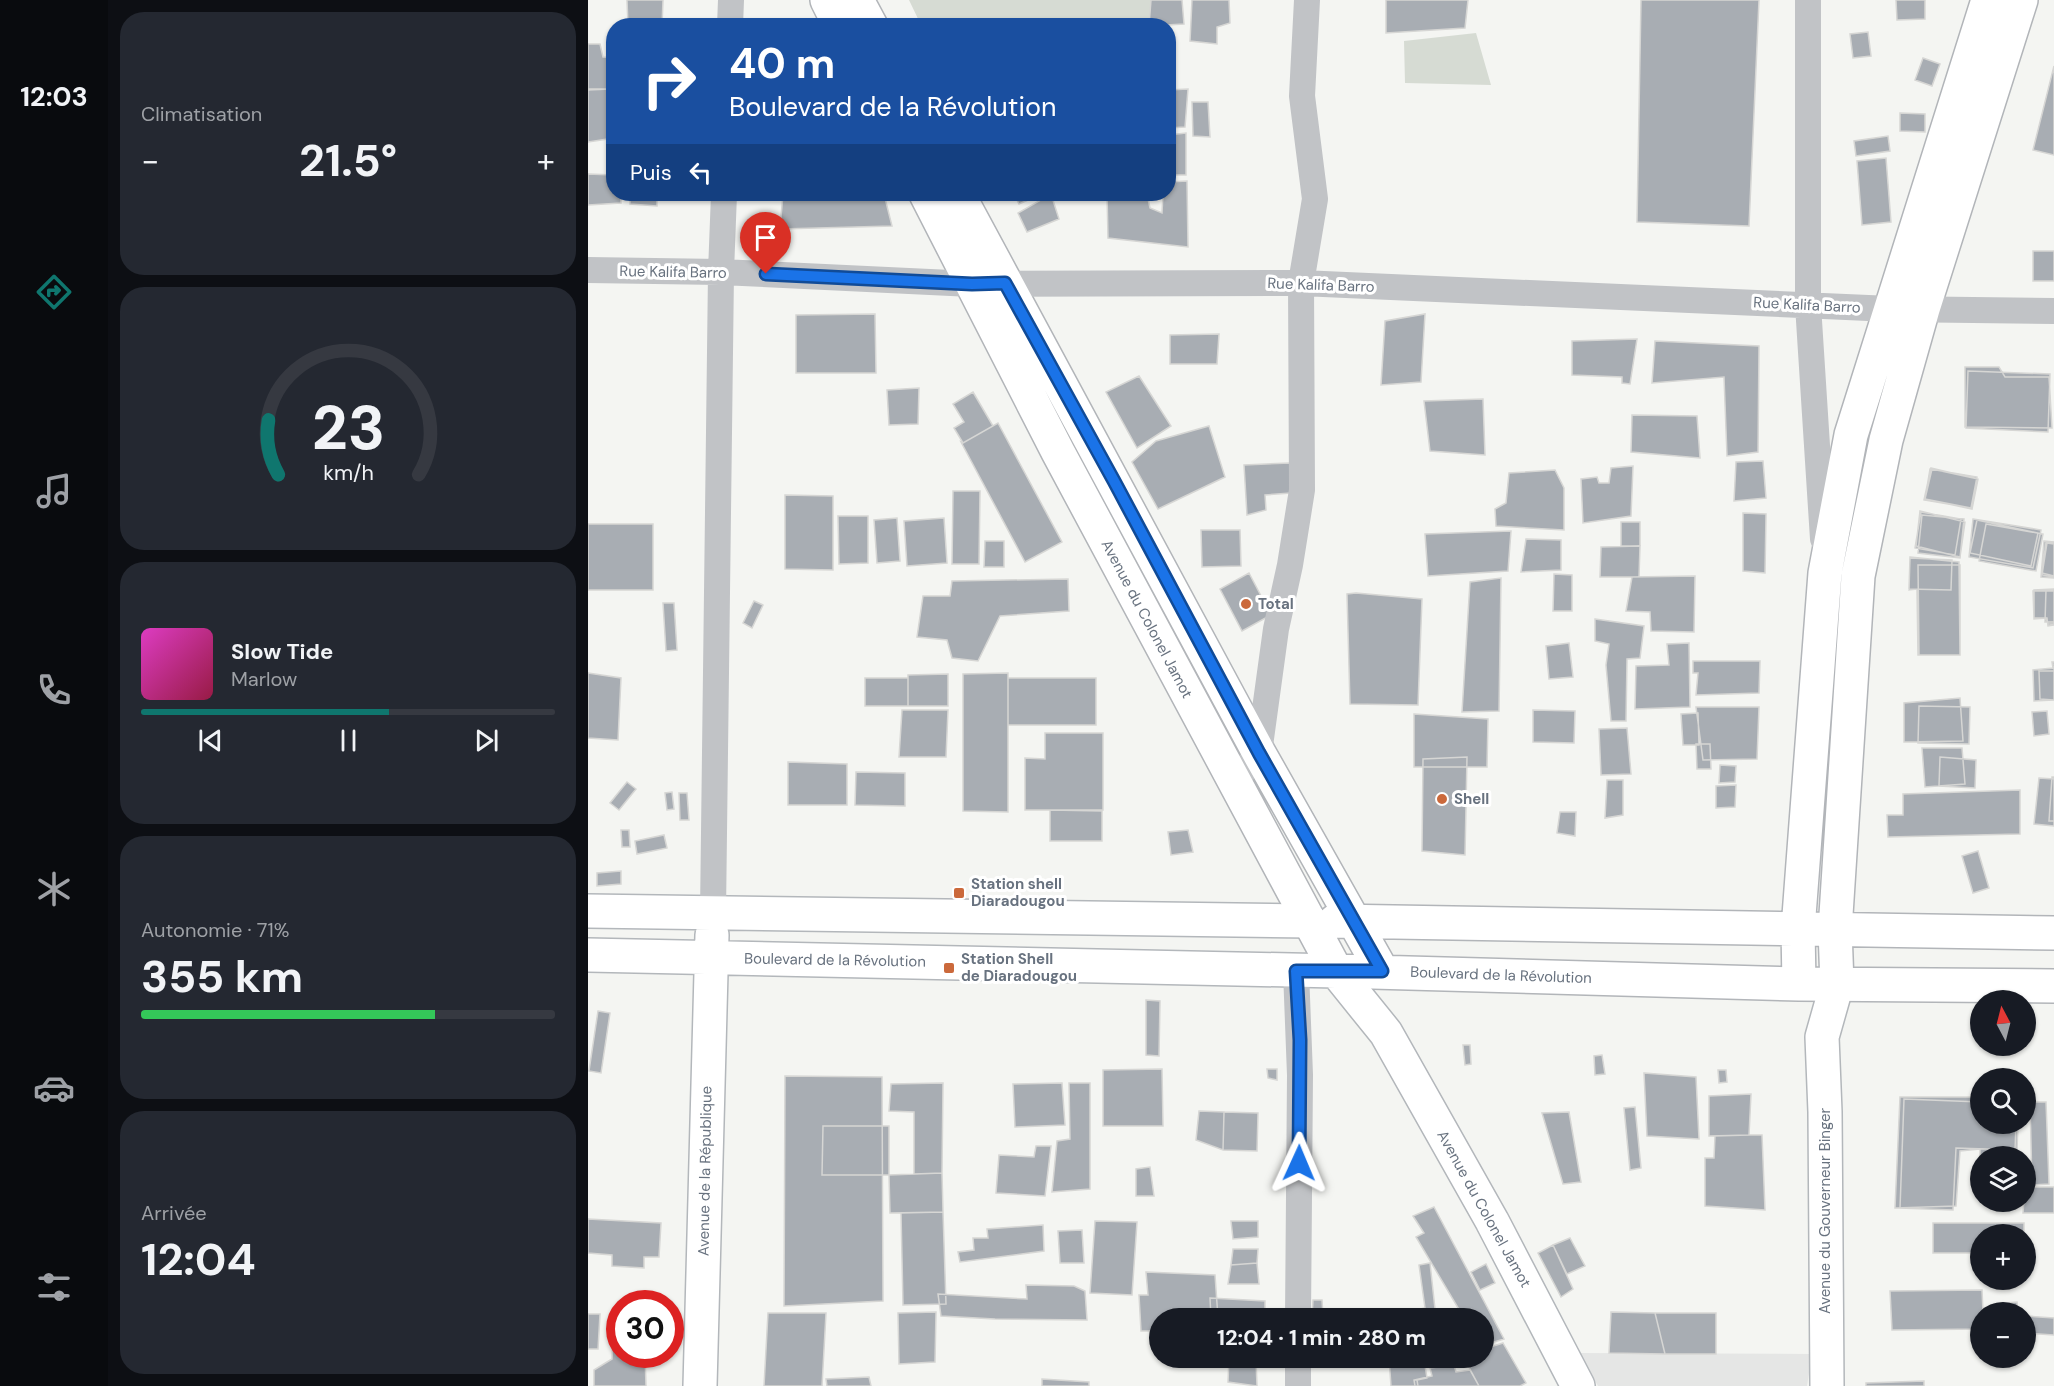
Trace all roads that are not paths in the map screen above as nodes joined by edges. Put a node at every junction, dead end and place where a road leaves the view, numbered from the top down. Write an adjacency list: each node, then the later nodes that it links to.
1 (731, 0): 8 (street)
2 (827, 0): 9 (main road)
3 (858, 0): 10 (main road)
4 (1307, 0): 17 (street)
5 (1808, 0): 19 (street)
6 (1988, 0): 20 (main road)
7 (2021, 0): 21 (main road, Avenue du Gouverneur Binger)
8 (730, 18)
9 (836, 18)
10 (867, 18)
11 (724, 201): 15 (street)
12 (930, 201): 18 (main road, Avenue du Colonel Jamot)
13 (962, 201): 16 (main road, Avenue du Colonel Jamot)
14 (588, 270): 15 (street, Rue Kalifa Barro)
15 (721, 272): 18 (street, Rue Kalifa Barro); 27 (street)
16 (1005, 283): 17 (street, Rue Kalifa Barro); 18 (street, Rue Kalifa Barro); 24 (main road, Avenue du Colonel Jamot)
17 (1301, 283): 19 (street, Rue Kalifa Barro); 24 (street)
18 (972, 284): 25 (main road, Avenue du Colonel Jamot)
19 (1809, 305): 20 (street, Rue Kalifa Barro); 23 (street)
20 (1891, 309): 21 (street, Rue Kalifa Barro); 23 (main road)
21 (1923, 309): 22 (street, Rue Kalifa Barro); 31 (main road, Avenue du Gouverneur Binger)
22 (2054, 312)
23 (1825, 573): 30 (main road)
24 (1259, 753): 25 (street); 29 (main road, Avenue du Colonel Jamot)
25 (1234, 782): 28 (main road, Avenue du Colonel Jamot)
26 (588, 911): 27 (main road)
27 (713, 913): 28 (main road); 34 (main road, Avenue de la République)
28 (1310, 921): 29 (main road); 36 (main road, Avenue du Colonel Jamot)
29 (1353, 921): 30 (main road); 37 (main road, Avenue du Colonel Jamot)
30 (1798, 929): 31 (main road); 38 (main road)
31 (1835, 930): 32 (main road); 39 (main road, Avenue du Gouverneur Binger)
32 (2054, 933)
33 (588, 956): 34 (main road, Boulevard de la Révolution)
34 (710, 957): 35 (main road, Boulevard de la Révolution); 45 (main road, Avenue de la République)
35 (1296, 971): 36 (main road, Boulevard de la Révolution); 43 (street)
36 (1336, 971): 37 (main road, Boulevard de la Révolution); 41 (main road, Avenue du Colonel Jamot)
37 (1382, 971): 38 (main road, Boulevard de la Révolution); 41 (main road, Avenue du Colonel Jamot)
38 (1799, 984): 39 (main road, Boulevard de la Révolution); 42 (main road, Avenue du Gouverneur Binger)
39 (1837, 984): 40 (main road, Boulevard de la Révolution); 42 (main road, Avenue du Gouverneur Binger)
40 (2054, 986)
41 (1386, 1034): 47 (main road, Avenue du Colonel Jamot)
42 (1822, 1037): 48 (main road, Avenue du Gouverneur Binger)
43 (1298, 1308)
44 (1298, 1368): 46 (street)
45 (700, 1386)
46 (1298, 1386)
47 (1578, 1386)
48 (1827, 1386)

